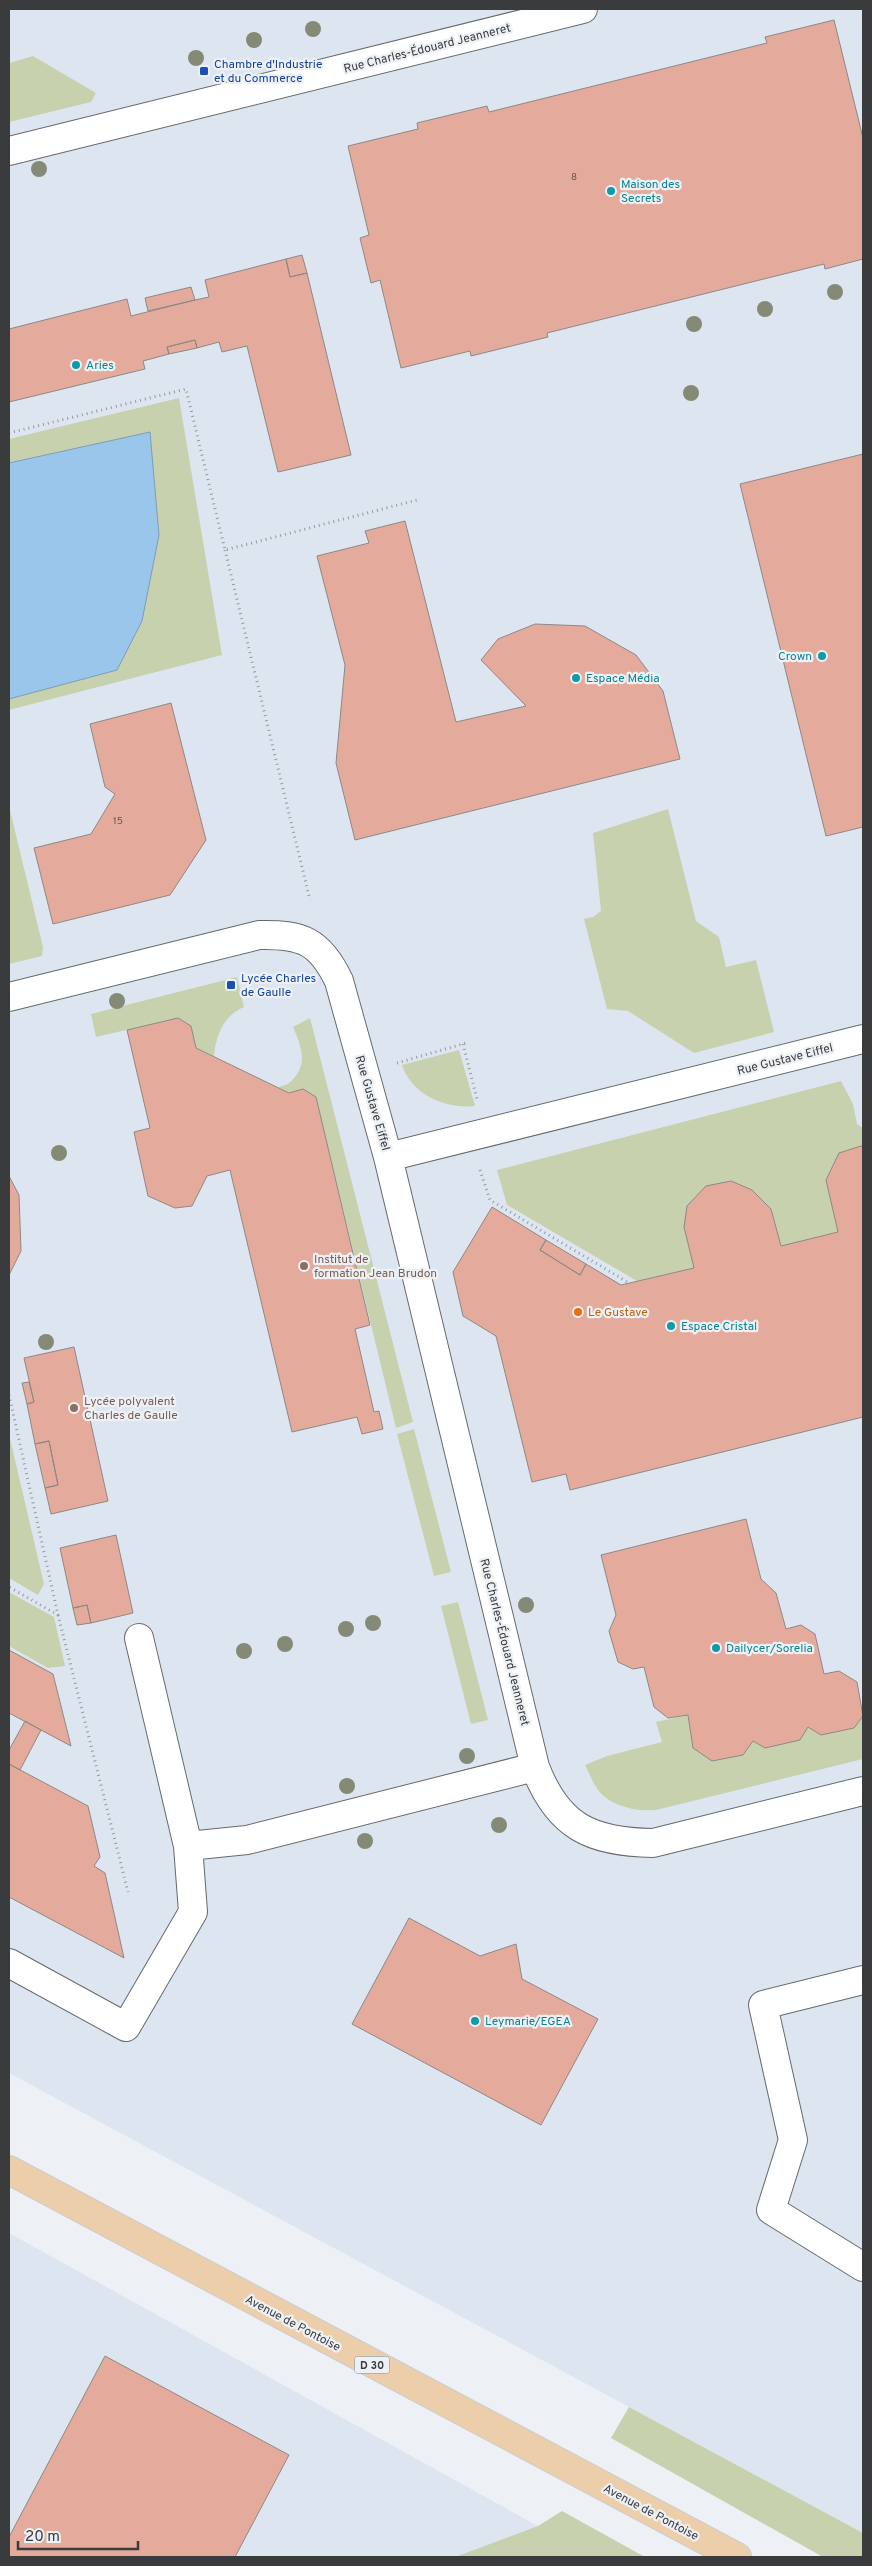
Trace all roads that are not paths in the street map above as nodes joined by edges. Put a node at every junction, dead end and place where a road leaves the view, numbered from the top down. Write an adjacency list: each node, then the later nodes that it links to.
1 (584, 9): 2 (street, Rue Charles-Édouard Jeanneret)
2 (9, 151)
3 (9, 997): 5 (street, Rue Gustave Eiffel)
4 (863, 1039): 5 (street, Rue Gustave Eiffel)
5 (388, 1157): 7 (street, Rue Charles-Édouard Jeanneret)
6 (139, 1638): 9 (street)
7 (535, 1767): 8 (street, Rue Charles-Édouard Jeanneret); 9 (street)
8 (863, 1791)
9 (188, 1846): 10 (street)
10 (9, 1963)
11 (863, 1980): 13 (street)
12 (9, 2170): 14 (main road, Avenue de Pontoise / D 30)
13 (863, 2267)
14 (736, 2557)

